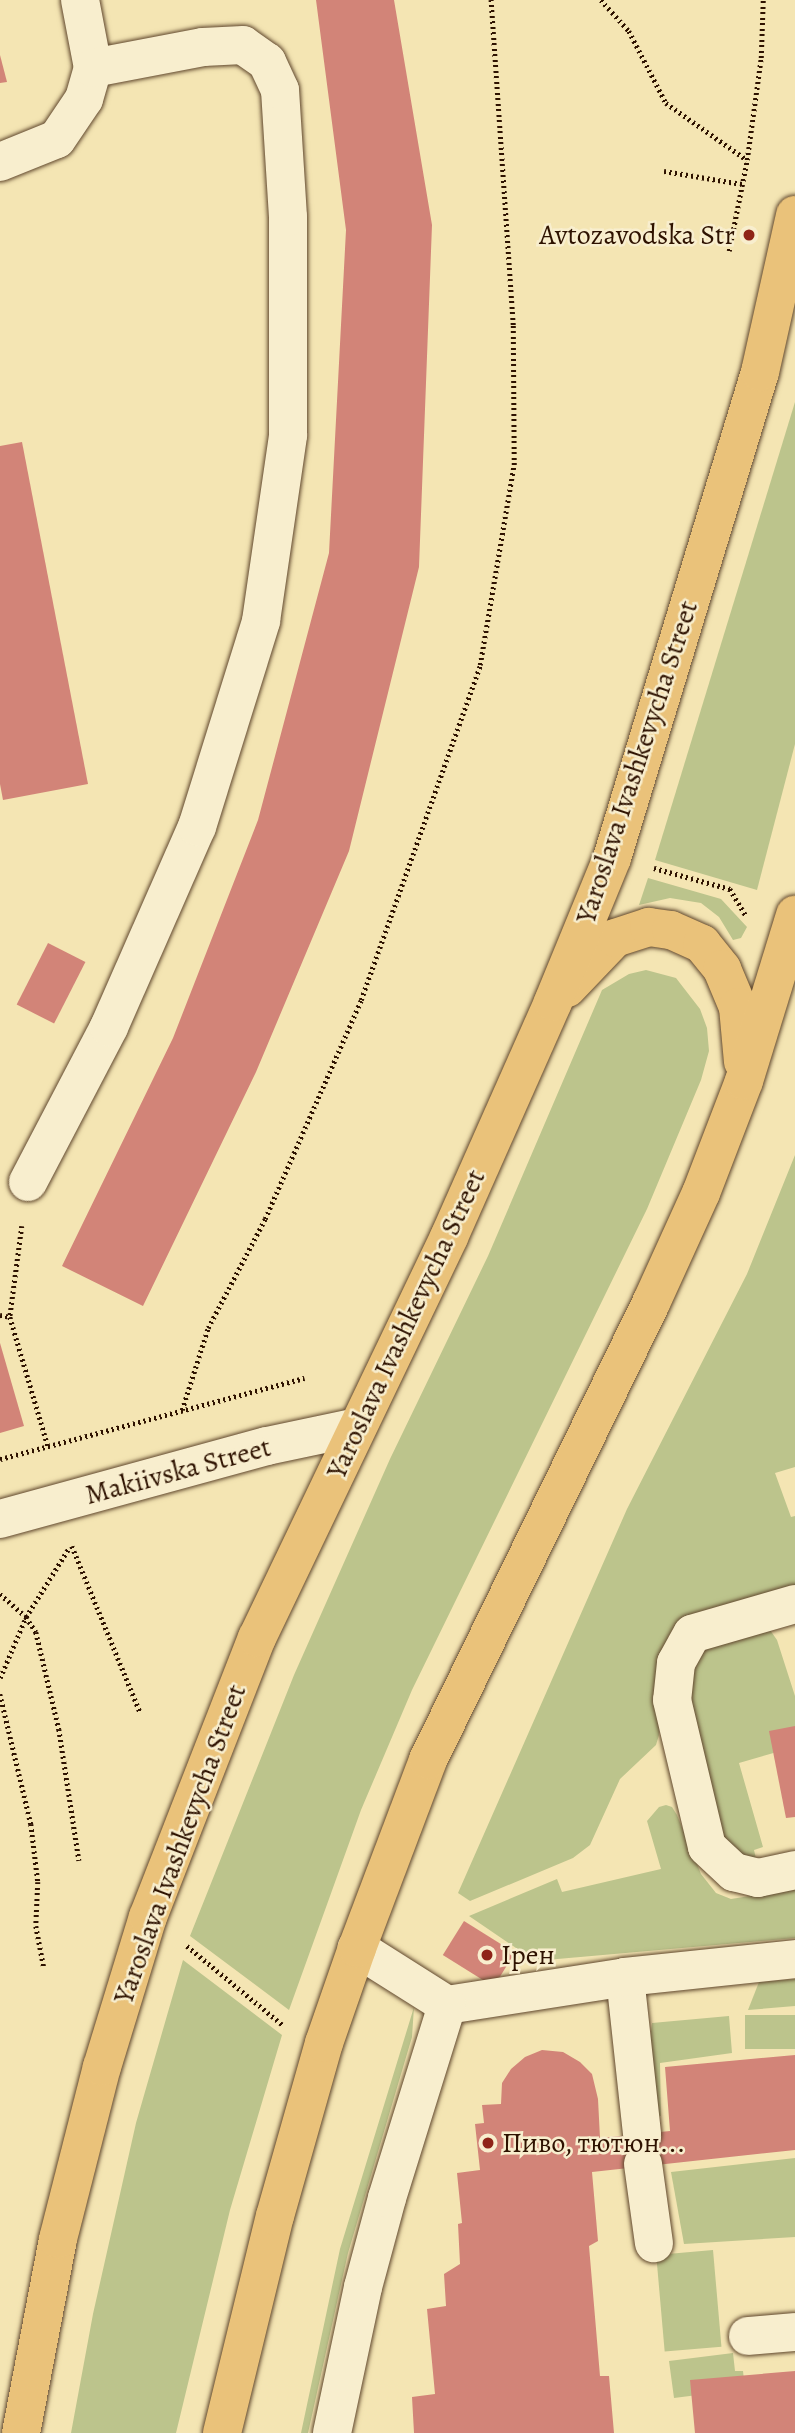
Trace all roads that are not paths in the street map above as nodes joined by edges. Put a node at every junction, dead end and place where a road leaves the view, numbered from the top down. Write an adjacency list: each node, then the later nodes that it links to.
1 (80, 0): 2 (street)
2 (93, 68): 3 (street); 8 (street)
3 (0, 162)
4 (795, 215): 6 (main road, Yaroslava Ivashkevycha Street)
5 (795, 915): 7 (main road)
6 (554, 1002): 7 (main road); 9 (main road, Yaroslava Ivashkevycha Street)
7 (744, 1081): 13 (main road)
8 (28, 1182)
9 (357, 1427): 10 (street, Makiivska Street); 20 (main road, Yaroslava Ivashkevycha Street)
10 (0, 1520)
11 (795, 1604): 12 (street)
12 (795, 1870)
13 (357, 1948): 16 (street); 21 (main road)
14 (795, 1959): 15 (street)
15 (625, 1977): 16 (street); 17 (street)
16 (447, 2005): 22 (street)
17 (654, 2243)
18 (795, 2332): 19 (street)
19 (748, 2336)
20 (21, 2433)
21 (222, 2433)
22 (332, 2433)

